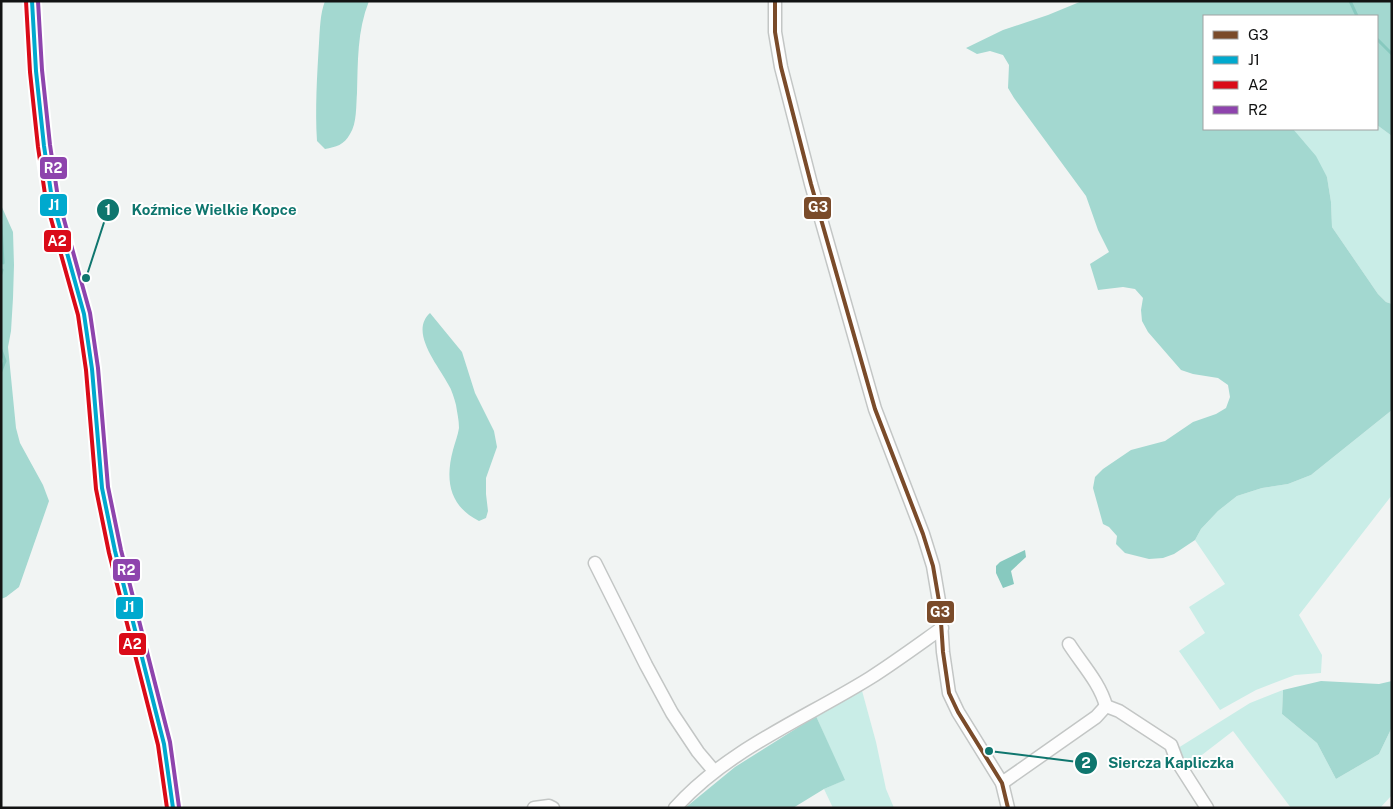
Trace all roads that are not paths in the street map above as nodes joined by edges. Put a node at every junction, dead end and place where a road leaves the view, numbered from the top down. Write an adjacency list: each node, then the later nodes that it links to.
1 (32, 1): 9 (street)
2 (775, 1): 4 (street)
3 (595, 563): 7 (street)
4 (942, 628): 7 (street); 8 (street)
5 (1069, 644): 6 (street)
6 (1106, 706): 8 (street); 14 (street)
7 (714, 771): 12 (street)
8 (1002, 783): 13 (street)
9 (173, 808)
10 (534, 808): 11 (street)
11 (553, 808)
12 (675, 808)
13 (1008, 808)
14 (1207, 808)

